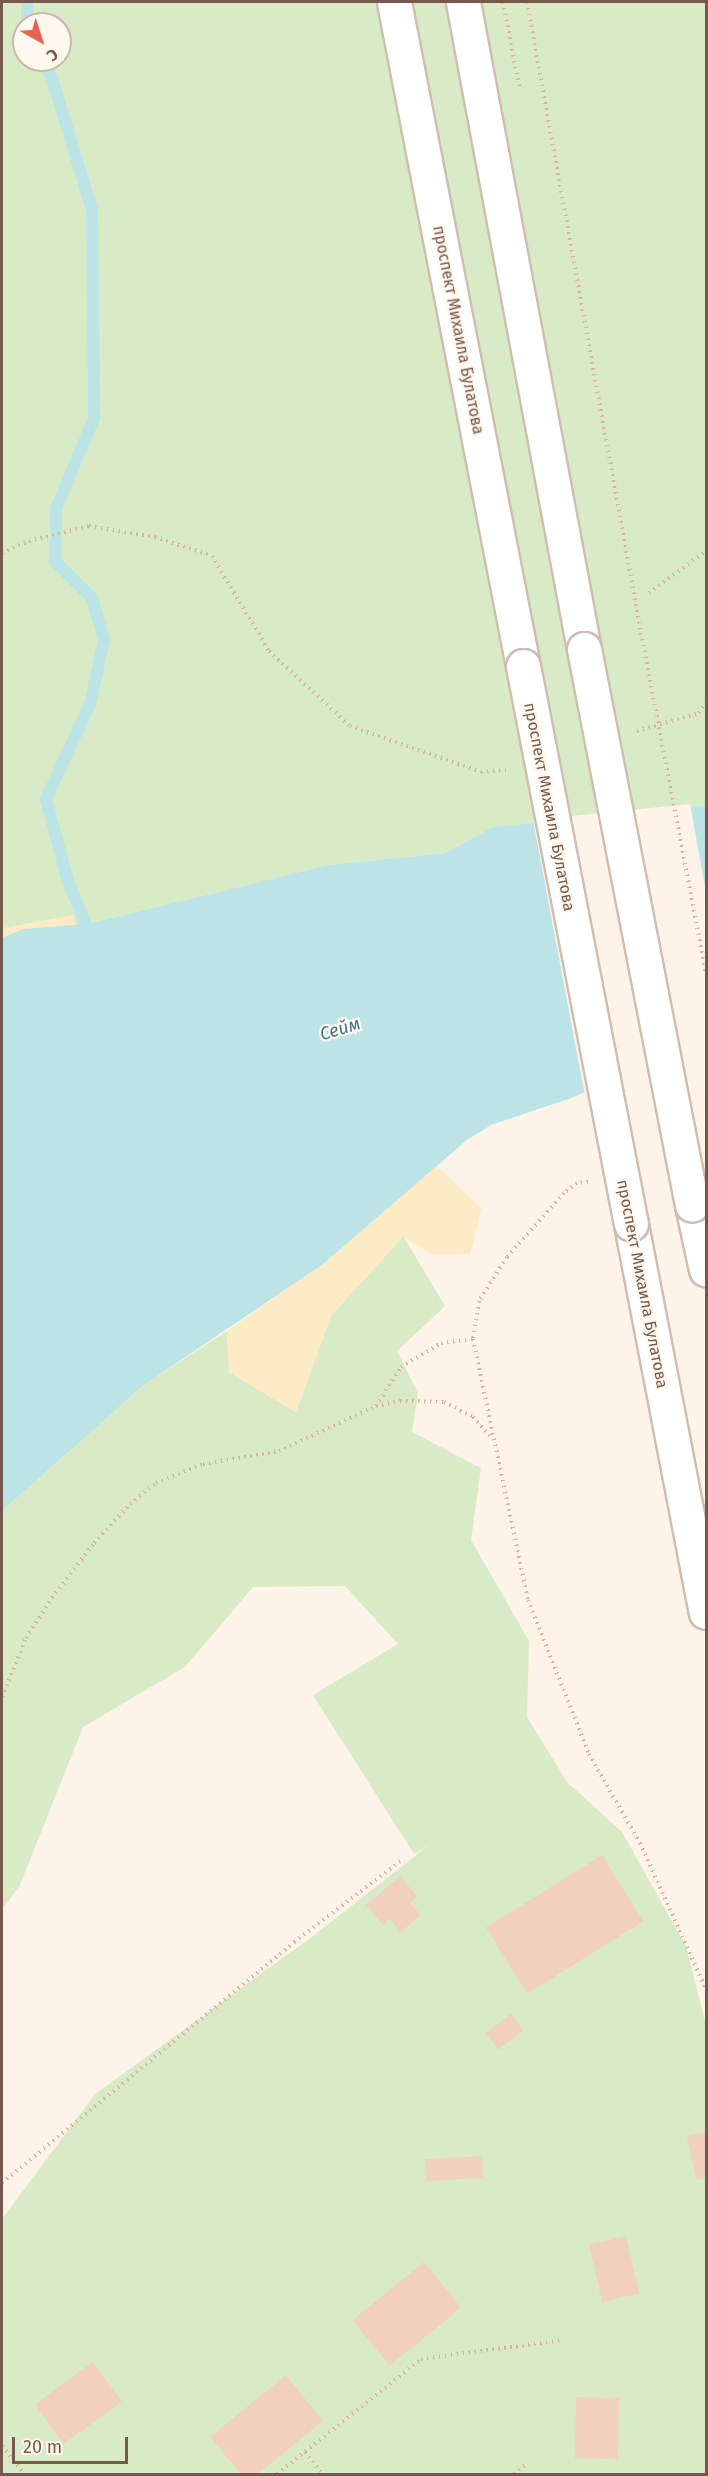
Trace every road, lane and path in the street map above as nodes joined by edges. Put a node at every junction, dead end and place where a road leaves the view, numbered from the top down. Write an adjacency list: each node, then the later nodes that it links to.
1 (394, 2): 16 (street, проспект Михаила Булатова, bridge)
2 (463, 2): 12 (street, bridge)
3 (526, 2): 10 (path, bridge)
4 (706, 550): 6 (path)
5 (2, 553): 9 (path)
6 (649, 593)
7 (706, 702): 8 (path)
8 (699, 713)
9 (481, 772)
10 (706, 973)
11 (564, 1193): 13 (path)
12 (706, 1269)
13 (473, 1339): 14 (path); 15 (path)
14 (376, 1406): 15 (path); 17 (path)
15 (492, 1439): 19 (path)
16 (706, 1612)
17 (2, 1697)
18 (403, 1858): 20 (path)
19 (706, 1989)
20 (2, 2184)
21 (563, 2340): 23 (path)
22 (2, 2446): 26 (path)
23 (305, 2452): 25 (path); 27 (path)
24 (526, 2464): 28 (path)
25 (320, 2473)
26 (25, 2475)
27 (277, 2475)
28 (514, 2475)

